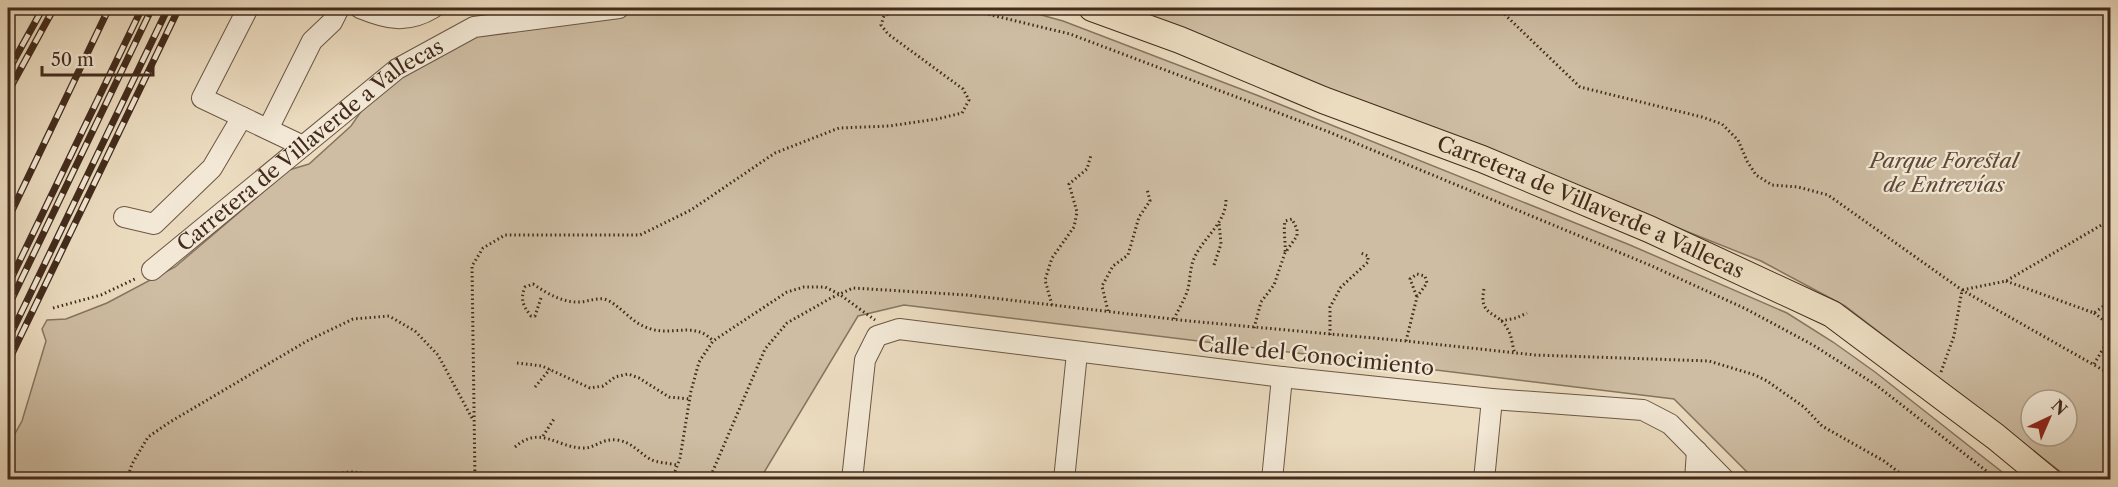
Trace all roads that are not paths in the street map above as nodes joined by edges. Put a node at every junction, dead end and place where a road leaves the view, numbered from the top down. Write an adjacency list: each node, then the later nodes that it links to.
1 (248, 8): 7 (street)
2 (360, 8): 3 (street)
3 (433, 8)
4 (618, 8): 9 (street, Carretera de Villaverde a Vallecas)
5 (1092, 8): 22 (main road, Carretera de Villaverde a Vallecas)
6 (332, 10): 8 (street)
7 (242, 117): 8 (street); 10 (street)
8 (268, 129): 9 (street)
9 (303, 146): 11 (street, Carretera de Villaverde a Vallecas)
10 (124, 217)
11 (152, 270)
12 (1077, 353): 13 (street, Calle del Conocimiento); 16 (street, Calle del Conocimiento); 17 (street)
13 (1282, 377): 14 (street, Calle del Conocimiento); 18 (street)
14 (1492, 399): 15 (street, Calle del Conocimiento); 19 (street)
15 (1697, 452): 20 (street); 21 (street, Calle del Conocimiento)
16 (852, 480)
17 (1064, 480)
18 (1272, 480)
19 (1484, 480)
20 (1695, 480)
21 (1725, 480)
22 (2048, 480)

